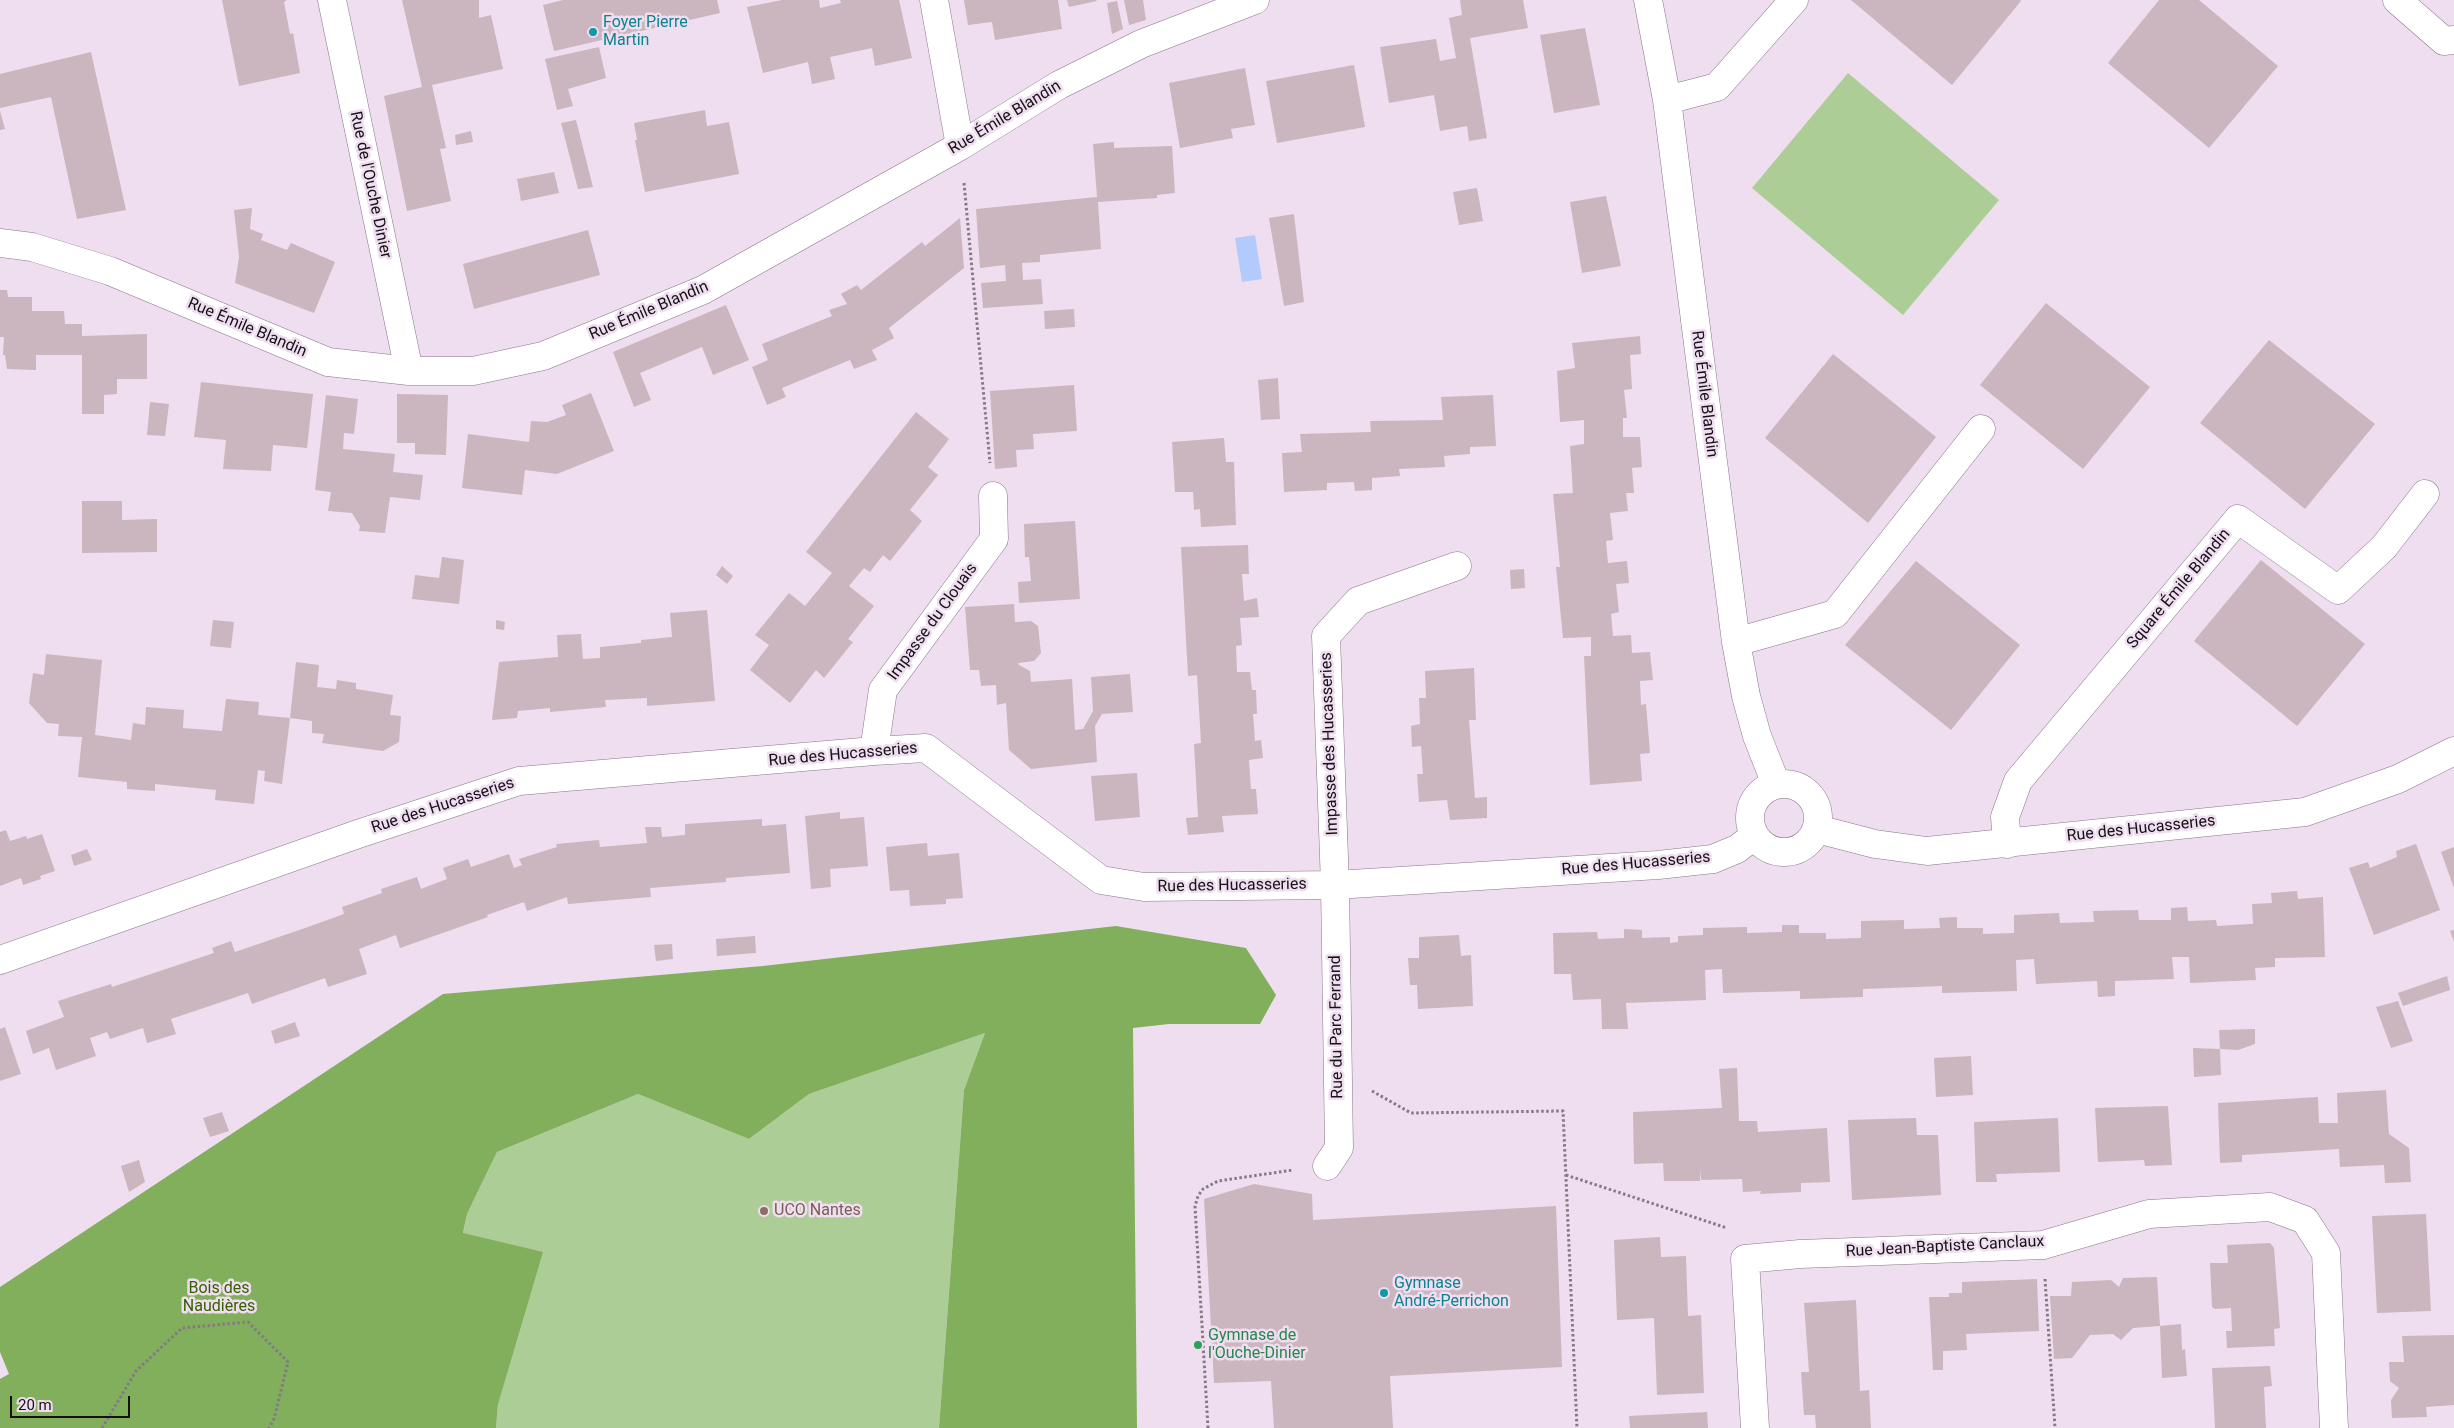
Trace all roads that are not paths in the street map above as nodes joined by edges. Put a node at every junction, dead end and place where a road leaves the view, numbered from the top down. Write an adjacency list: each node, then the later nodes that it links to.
1 (332, 0): 11 (street, Rue de l'Ouche Dinier)
2 (934, 0): 9 (street)
3 (1255, 0): 9 (street, Rue Émile Blandin)
4 (1648, 0): 8 (street, Rue Émile Blandin)
5 (1794, 0): 8 (street)
6 (2397, 0): 7 (street)
7 (2454, 40)
8 (1667, 100): 16 (street, Rue Émile Blandin)
9 (960, 146): 11 (street, Rue Émile Blandin)
10 (0, 242): 11 (street, Rue Émile Blandin)
11 (409, 371)
12 (1981, 429): 16 (street)
13 (2425, 494): 22 (street, Square Émile Blandin)
14 (993, 496): 17 (street, Impasse du Clouais)
15 (1457, 566): 23 (street, Impasse des Hucasseries)
16 (1736, 642): 19 (street, Rue Émile Blandin)
17 (874, 751): 23 (street, Rue des Hucasseries); 24 (street, Rue des Hucasseries)
18 (2454, 751): 22 (street, Rue des Hucasseries)
19 (1776, 784): 20 (street); 21 (street)
20 (1817, 829): 21 (street); 22 (street, Rue des Hucasseries)
21 (1754, 836): 23 (street, Rue des Hucasseries)
22 (2007, 844)
23 (1335, 885): 25 (street, Rue du Parc Ferrand)
24 (0, 960)
25 (1327, 1166)
26 (1755, 1428): 27 (street, Rue Jean-Baptiste Canclaux)
27 (2334, 1428)

